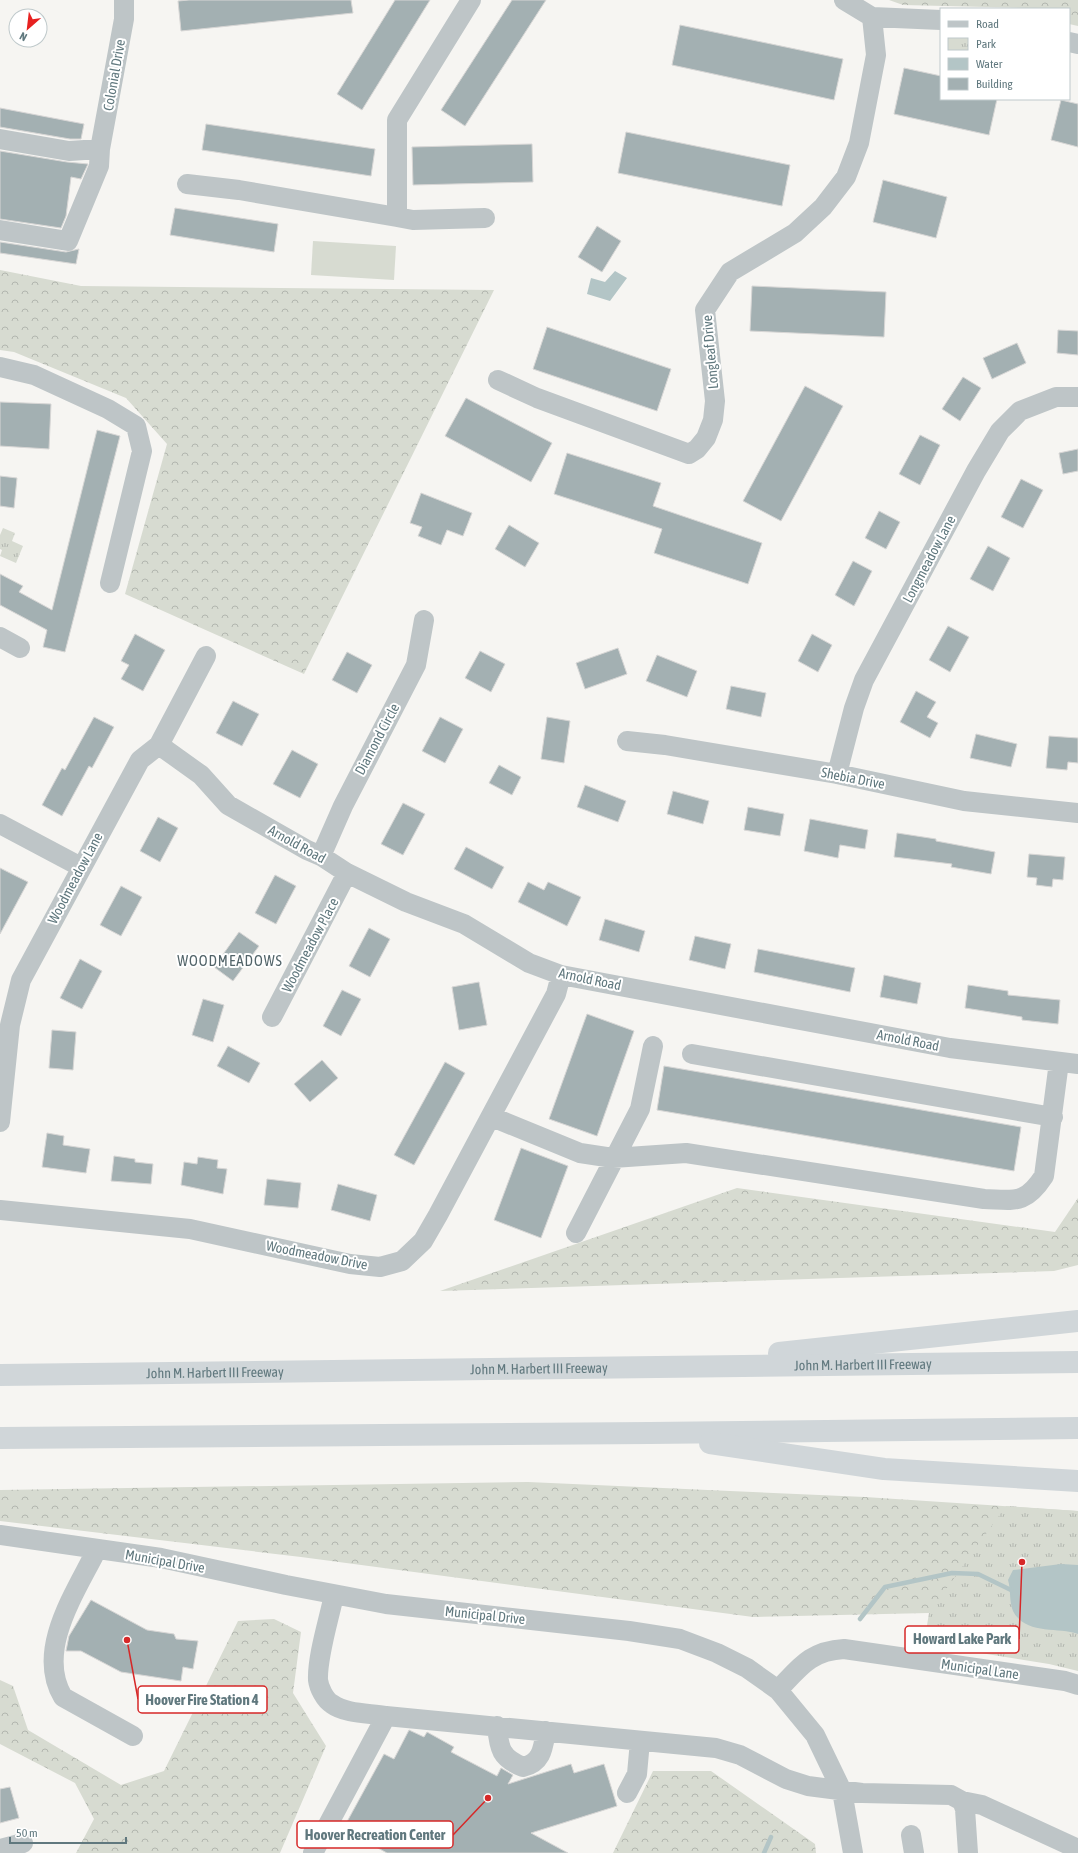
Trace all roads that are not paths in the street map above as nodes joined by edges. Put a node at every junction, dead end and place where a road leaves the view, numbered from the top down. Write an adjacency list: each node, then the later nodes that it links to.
1 (124, 0): 7 (street, Colonial Drive)
2 (471, 0): 9 (street)
3 (844, 0): 4 (street)
4 (872, 17): 5 (street); 13 (street, Longleaf Drive)
5 (940, 20)
6 (0, 139): 7 (street)
7 (100, 149): 11 (street, Colonial Drive)
8 (187, 184): 9 (street)
9 (397, 217): 10 (street)
10 (486, 218)
11 (0, 230)
12 (0, 367): 15 (street)
13 (498, 380)
14 (1078, 397): 22 (street, Longmeadow Lane)
15 (110, 583)
16 (424, 620): 25 (street, Diamond Circle)
17 (0, 637): 18 (street)
18 (20, 648)
19 (206, 656): 21 (street, Woodmeadow Lane)
20 (627, 741): 22 (street, Shebia Drive)
21 (159, 745): 25 (street, Arnold Road); 26 (street, Woodmeadow Lane)
22 (837, 774): 23 (street, Shebia Drive)
23 (1078, 813)
24 (0, 824): 26 (street)
25 (321, 856): 27 (street, Arnold Road)
26 (81, 867): 35 (street, Woodmeadow Lane)
27 (348, 873): 28 (street, Arnold Road); 29 (street, Woodmeadow Place)
28 (561, 975): 32 (street, Arnold Road); 33 (street, Woodmeadow Drive)
29 (272, 1018)
30 (654, 1046): 36 (street)
31 (692, 1054): 34 (street)
32 (1068, 1063): 34 (street)
33 (492, 1117): 36 (street); 37 (street, Woodmeadow Drive)
34 (1053, 1117): 36 (street)
35 (0, 1122)
36 (613, 1158): 38 (street)
37 (0, 1210)
38 (576, 1233)
39 (1078, 1321): 41 (highway)
40 (1078, 1362): 41 (highway, John M. Harbert III Freeway)
41 (650, 1367): 42 (highway, John M. Harbert III Freeway)
42 (0, 1375)
43 (1078, 1428): 44 (highway)
44 (650, 1433): 45 (highway); 46 (highway)
45 (0, 1438)
46 (1078, 1481)
47 (0, 1535): 48 (street, Municipal Drive)
48 (96, 1549): 49 (street, Municipal Drive); 55 (street)
49 (334, 1595): 51 (street, Municipal Drive); 52 (street)
50 (1078, 1685): 51 (street, Municipal Lane)
51 (778, 1690): 57 (street, Municipal Drive)
52 (386, 1716): 53 (street); 63 (street)
53 (497, 1726): 54 (street); 54 (street)
54 (546, 1731): 56 (street)
55 (133, 1736)
56 (640, 1741): 57 (street); 58 (street)
57 (842, 1791): 59 (street); 64 (street, Municipal Drive)
58 (627, 1793)
59 (962, 1801): 62 (street); 65 (street)
60 (23, 1843): 61 (street)
61 (0, 1849)
62 (1078, 1849)
63 (313, 1853)
64 (853, 1853)
65 (968, 1853)

